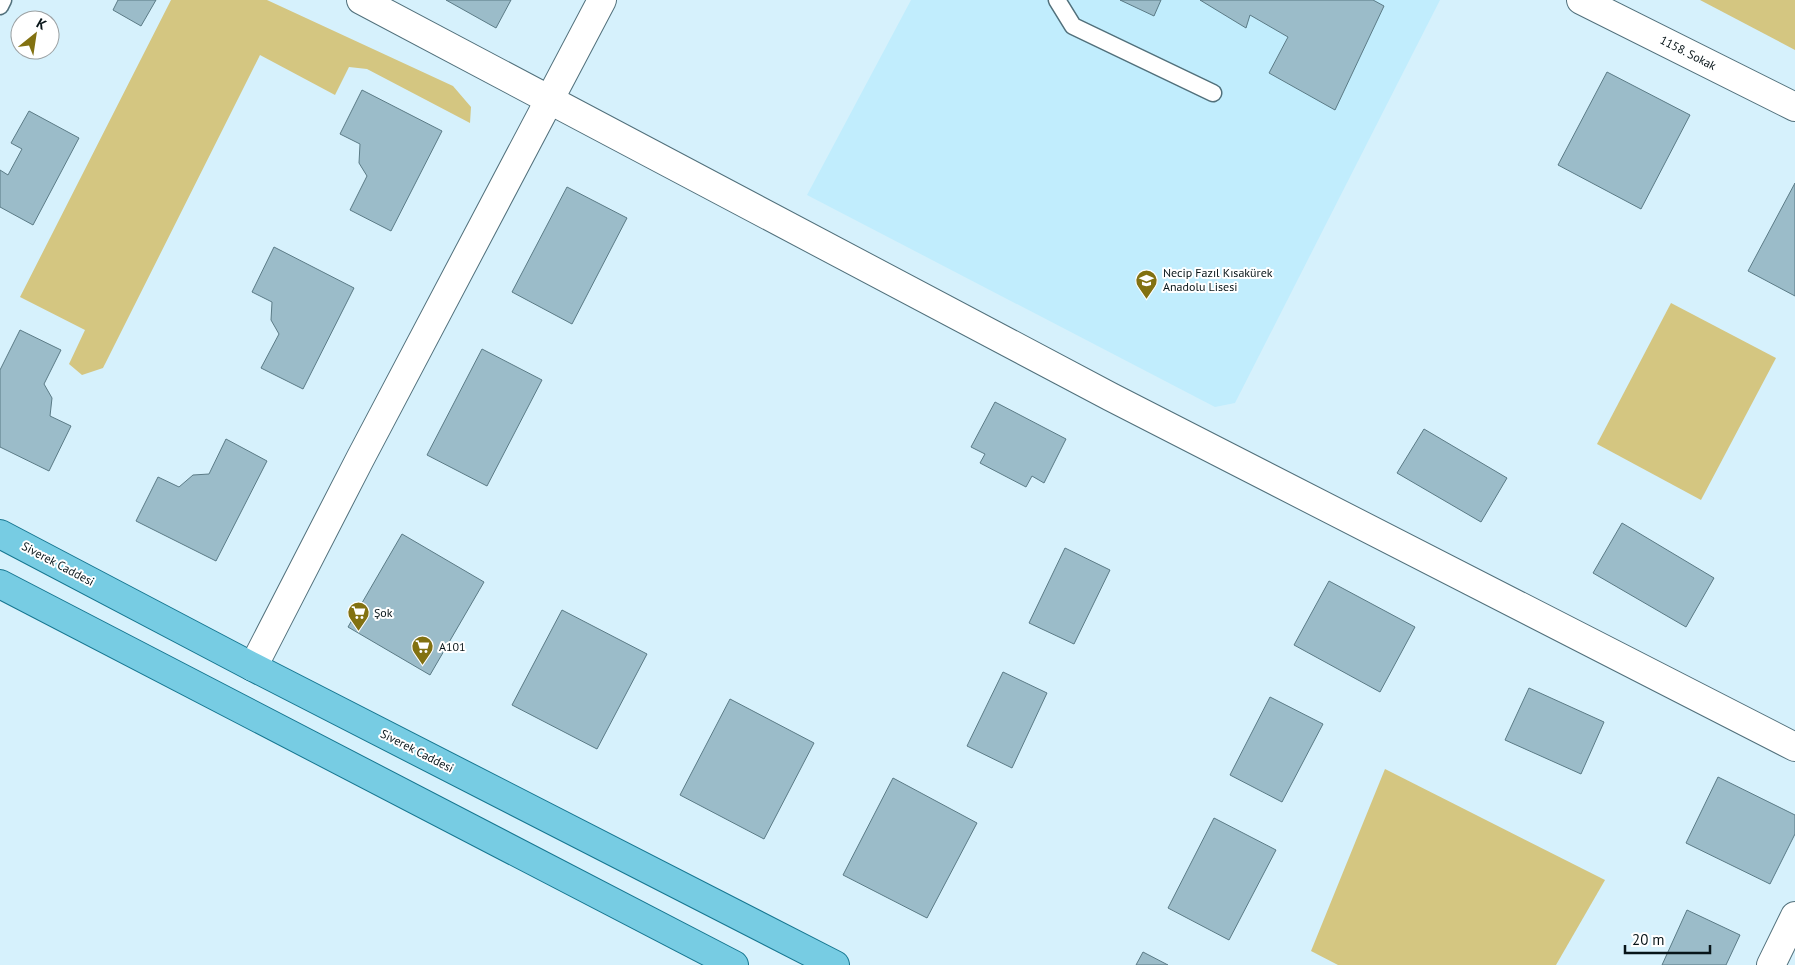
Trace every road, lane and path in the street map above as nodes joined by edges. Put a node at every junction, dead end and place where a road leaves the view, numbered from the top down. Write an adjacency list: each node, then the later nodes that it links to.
1 (3, 0): 6 (lane)
2 (361, 0): 8 (street)
3 (602, 0): 8 (street)
4 (1057, 0): 7 (lane)
5 (1581, 0): 9 (street, 1158. Sokak)
6 (0, 6)
7 (1213, 93)
8 (549, 98): 12 (street); 13 (street)
9 (1795, 107)
10 (0, 534): 12 (main road, Siverek Caddesi)
11 (0, 584): 15 (main road)
12 (253, 667): 16 (main road, Siverek Caddesi)
13 (1795, 747)
14 (1795, 916): 17 (street)
15 (734, 965)
16 (835, 965)
17 (1771, 965)

